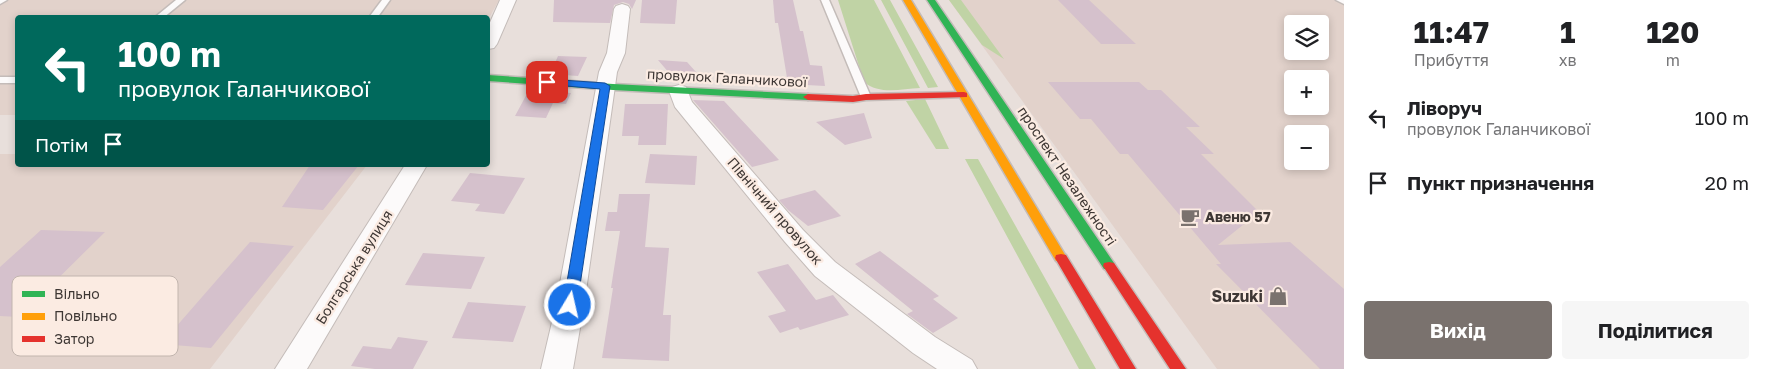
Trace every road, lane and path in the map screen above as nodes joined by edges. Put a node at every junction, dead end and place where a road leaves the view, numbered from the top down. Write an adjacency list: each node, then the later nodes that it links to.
1 (181, 0): 10 (lane)
2 (386, 0): 11 (lane)
3 (508, 0): 12 (street)
4 (825, 0): 19 (lane)
5 (907, 0): 18 (main road)
6 (931, 0): 25 (main road, проспект Незалежності)
7 (1340, 0): 8 (lane)
8 (1344, 2)
9 (622, 9): 16 (street)
10 (162, 15)
11 (375, 15)
12 (490, 40)
13 (490, 78): 16 (main road, провулок Галанчикової)
14 (0, 80): 15 (lane)
15 (15, 80)
16 (605, 86): 17 (main road, провулок Галанчикової); 22 (street)
17 (679, 91): 19 (main road, провулок Галанчикової); 23 (street, Північний провулок)
18 (964, 95): 19 (main road, провулок Галанчикової); 24 (main road)
19 (866, 97)
20 (415, 167): 21 (street, Болгарська вулиця)
21 (291, 369)
22 (557, 369)
23 (961, 369)
24 (1128, 369)
25 (1178, 369)

